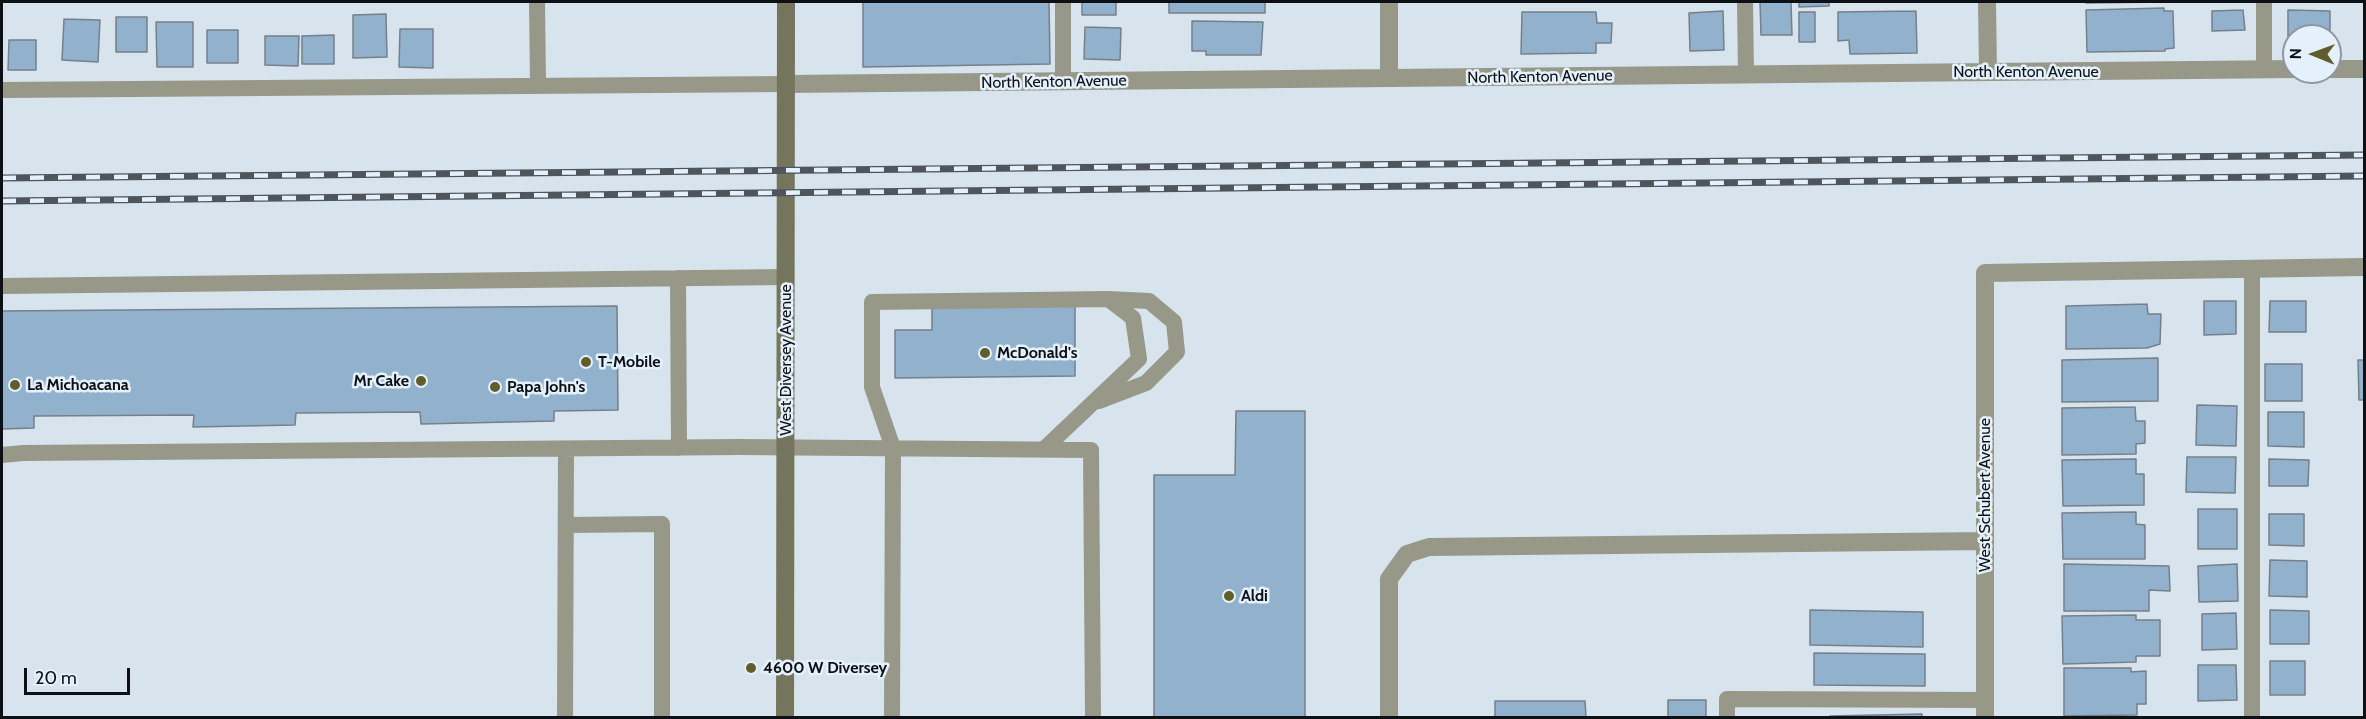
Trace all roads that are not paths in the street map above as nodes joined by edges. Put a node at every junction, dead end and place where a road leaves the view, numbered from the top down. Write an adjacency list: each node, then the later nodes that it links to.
1 (537, 2): 17 (lane)
2 (786, 2): 16 (main road, West Diversey Avenue)
3 (1063, 2): 15 (lane)
4 (1389, 2): 14 (street)
5 (1744, 2): 13 (lane)
6 (1988, 2): 12 (street)
7 (2264, 2): 11 (lane)
8 (2282, 69): 11 (street, North Kenton Avenue)
9 (2342, 69): 10 (street)
10 (2364, 69)
11 (2264, 70): 12 (street, North Kenton Avenue)
12 (1988, 72): 13 (street, North Kenton Avenue)
13 (1746, 74): 14 (street, North Kenton Avenue)
14 (1389, 78): 15 (street, North Kenton Avenue)
15 (1063, 82): 16 (street, North Kenton Avenue)
16 (786, 84): 17 (lane); 21 (main road, West Diversey Avenue)
17 (538, 86): 18 (lane)
18 (2, 90)
19 (2364, 267): 20 (street)
20 (2252, 269): 33 (street, West Schubert Avenue); 42 (lane)
21 (786, 277): 22 (lane); 26 (main road, West Diversey Avenue)
22 (678, 278): 23 (lane); 27 (lane)
23 (2, 286)
24 (1108, 299): 25 (lane); 25 (lane); 28 (lane)
25 (1093, 403): 30 (lane)
26 (785, 447): 27 (lane); 28 (lane); 37 (main road, West Diversey Avenue)
27 (679, 448): 29 (lane)
28 (893, 448): 30 (lane); 38 (lane)
29 (566, 449): 31 (lane); 32 (lane)
30 (1043, 450): 39 (lane)
31 (2, 455)
32 (566, 525): 35 (lane); 36 (lane)
33 (1985, 541): 34 (street, West Schubert Avenue); 40 (street)
34 (1985, 709): 41 (lane)
35 (565, 717)
36 (662, 717)
37 (785, 717)
38 (892, 717)
39 (1093, 717)
40 (1389, 717)
41 (1727, 717)
42 (2252, 717)

